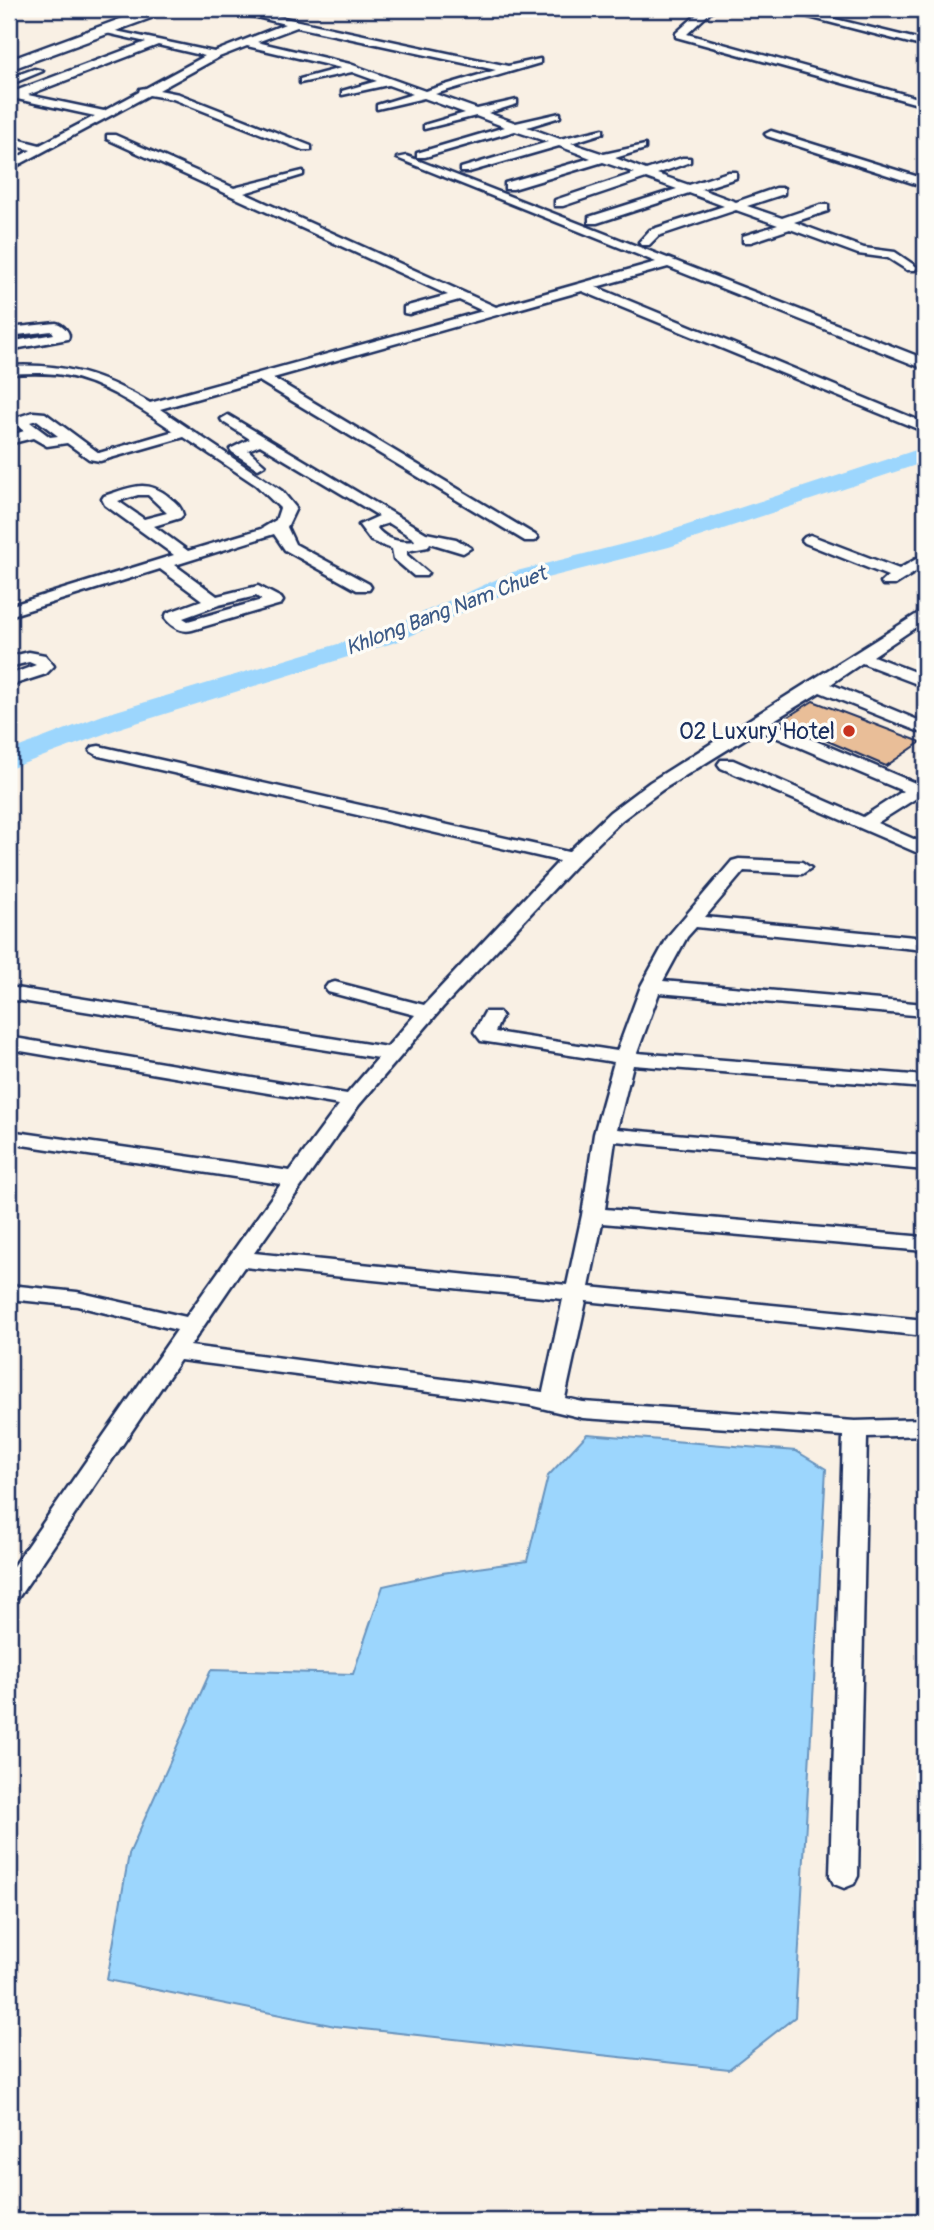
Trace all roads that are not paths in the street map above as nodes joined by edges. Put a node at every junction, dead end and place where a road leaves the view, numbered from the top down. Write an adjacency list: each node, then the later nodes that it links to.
1 (165, 9): 5 (street)
2 (709, 9): 35 (street)
3 (783, 9): 7 (street)
4 (246, 10): 6 (street); 9 (street)
5 (144, 11): 12 (street)
6 (229, 13): 11 (street)
7 (813, 16): 8 (street); 10 (street)
8 (793, 22)
9 (294, 24): 11 (street); 25 (street)
10 (856, 27): 13 (street); 14 (street)
11 (282, 29): 16 (street)
12 (106, 30): 15 (street); 23 (street)
13 (837, 34)
14 (901, 38): 17 (street); 18 (street)
15 (157, 42): 19 (street); 32 (street)
16 (247, 43): 19 (street); 20 (street)
17 (883, 44)
18 (925, 44)
19 (215, 55): 30 (street)
20 (300, 55): 22 (street); 24 (street)
21 (536, 61): 25 (street)
22 (281, 62)
23 (9, 65)
24 (351, 69): 27 (street); 28 (street)
25 (508, 69): 33 (street)
26 (38, 71): 29 (street)
27 (304, 81)
28 (389, 81): 31 (street); 33 (street)
29 (9, 82)
30 (144, 91): 38 (street); 48 (street)
31 (346, 93)
32 (11, 95): 38 (street)
33 (428, 95): 36 (street); 37 (street)
34 (513, 102): 37 (street)
35 (925, 103)
36 (381, 107)
37 (478, 113): 40 (street); 41 (street)
38 (103, 114): 49 (street)
39 (556, 115): 41 (street)
40 (428, 127)
41 (516, 127): 46 (street); 50 (street)
42 (599, 131): 46 (street)
43 (771, 134): 60 (street)
44 (111, 137): 64 (street)
45 (9, 140): 49 (street)
46 (559, 143): 52 (street); 55 (street)
47 (641, 147): 52 (street)
48 (307, 148)
49 (40, 149): 54 (street)
50 (421, 155)
51 (402, 159): 72 (street)
52 (603, 159): 57 (street); 61 (street)
53 (686, 160): 57 (street)
54 (9, 166)
55 (465, 170)
56 (299, 173): 64 (street)
57 (646, 174): 62 (street); 65 (street)
58 (732, 175): 62 (street)
59 (888, 175): 60 (street)
60 (925, 185)
61 (509, 186)
62 (690, 190): 66 (street); 68 (street)
63 (780, 191): 66 (street)
64 (233, 192): 75 (street)
65 (558, 203)
66 (737, 206): 69 (street); 71 (street)
67 (824, 208): 69 (street)
68 (593, 220)
69 (786, 224): 70 (street); 73 (street)
70 (747, 239)
71 (645, 242)
72 (668, 263): 74 (street); 80 (street)
73 (925, 272)
74 (584, 287): 77 (street); 85 (street)
75 (461, 295): 76 (street); 77 (street)
76 (409, 310)
77 (497, 312): 82 (street)
78 (9, 332): 79 (street)
79 (9, 346)
80 (925, 364)
81 (9, 370): 83 (street)
82 (262, 377): 83 (street); 96 (street)
83 (148, 408): 86 (street)
84 (228, 419): 87 (street)
85 (925, 428)
86 (185, 432): 88 (street); 91 (street)
87 (261, 439): 89 (street); 91 (street)
88 (9, 440)
89 (298, 463): 90 (street); 92 (street)
90 (278, 469)
91 (251, 477): 93 (street)
92 (391, 517): 95 (street); 98 (street)
93 (278, 524): 100 (street); 104 (street)
94 (142, 525): 100 (street)
95 (421, 537): 98 (street); 99 (street)
96 (530, 538)
97 (810, 540): 101 (street)
98 (400, 548): 103 (street)
99 (463, 548)
100 (187, 556): 102 (street)
101 (925, 559)
102 (163, 564): 105 (street); 106 (street)
103 (420, 573)
104 (363, 587)
105 (214, 601): 105 (street)
106 (9, 611)
107 (925, 614): 108 (street)
108 (861, 657): 111 (street); 112 (street)
109 (9, 662): 110 (street)
110 (9, 681)
111 (925, 682)
112 (819, 685): 113 (street); 114 (street)
113 (758, 723): 117 (street); 120 (street)
114 (925, 729)
115 (99, 751): 120 (street)
116 (727, 764): 118 (street)
117 (923, 790): 118 (street)
118 (864, 824): 119 (street)
119 (925, 851)
120 (572, 858): 128 (street)
121 (802, 868): 122 (street)
122 (689, 921): 123 (street); 124 (street)
123 (925, 944)
124 (651, 986): 127 (street); 132 (street)
125 (335, 988): 128 (street)
126 (9, 993): 131 (street)
127 (925, 1010)
128 (428, 1012): 131 (street)
129 (492, 1016): 132 (street)
130 (9, 1043): 134 (street)
131 (392, 1054): 134 (street)
132 (625, 1058): 133 (street); 135 (street)
133 (925, 1082)
134 (352, 1101): 138 (street)
135 (605, 1134): 137 (street); 139 (street)
136 (9, 1137): 138 (street)
137 (925, 1163)
138 (296, 1179): 141 (street)
139 (593, 1215): 140 (street); 143 (street)
140 (925, 1244)
141 (238, 1259): 143 (street); 144 (street)
142 (9, 1292): 144 (street)
143 (576, 1293): 145 (street); 147 (street)
144 (193, 1326): 146 (street)
145 (925, 1328)
146 (175, 1352): 147 (street); 150 (street)
147 (552, 1404): 149 (street)
148 (925, 1427): 149 (street)
149 (855, 1429): 151 (street)
150 (9, 1591)
151 (844, 1875)

